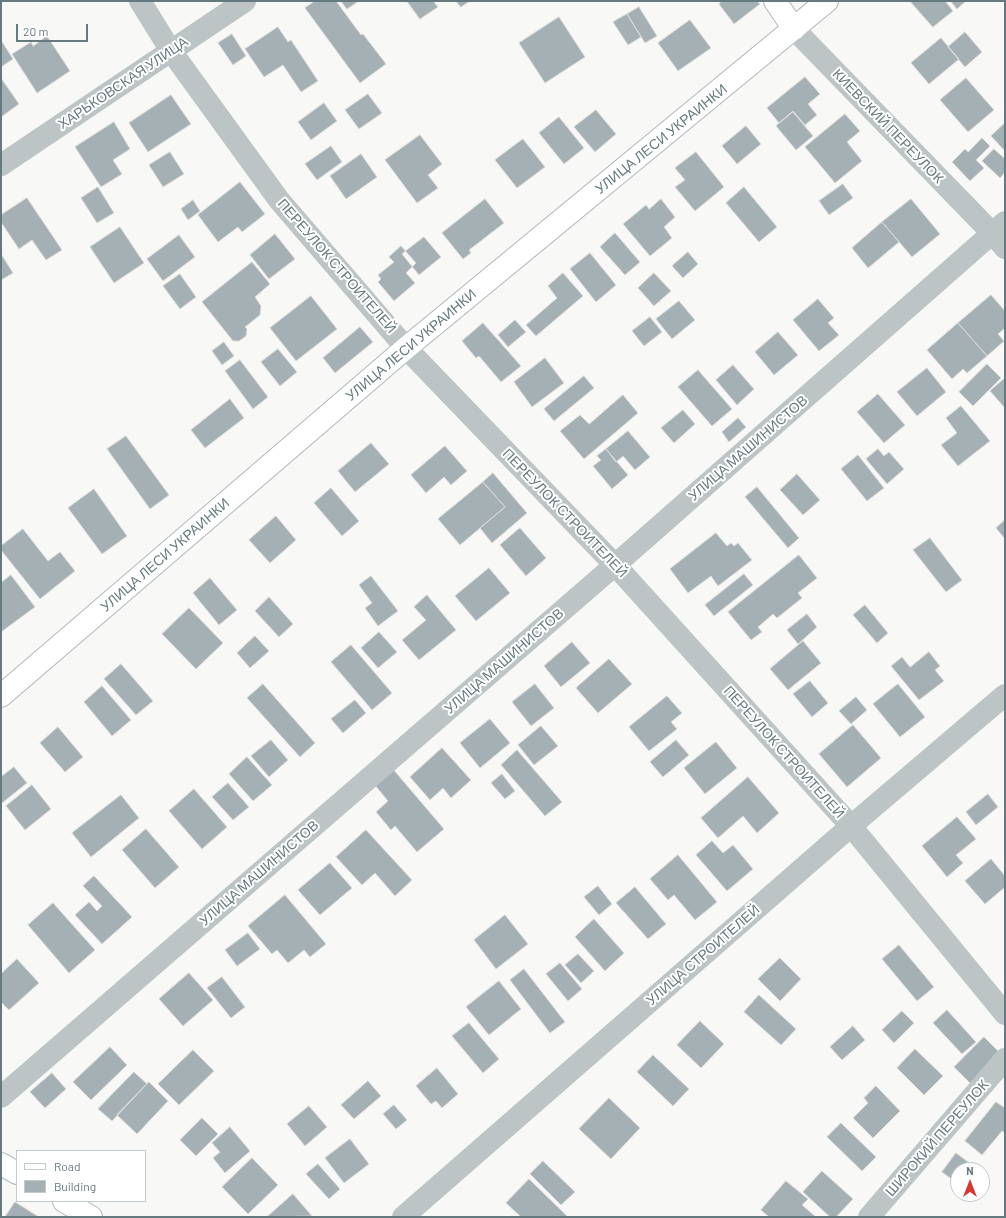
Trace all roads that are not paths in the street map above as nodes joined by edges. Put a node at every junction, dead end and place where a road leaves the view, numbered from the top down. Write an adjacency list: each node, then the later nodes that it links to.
1 (140, 1): 6 (street, ПЕРЕУЛОК СТРОИТЕЛЕЙ)
2 (245, 1): 6 (street, ХАРЬКОВСКАЯ УЛИЦА)
3 (775, 1): 5 (main road, КИЕВСКИЙ ПЕРЕУЛОК)
4 (827, 1): 5 (main road, УЛИЦА ЛЕСИ УКРАИНКИ)
5 (794, 29): 8 (street, КИЕВСКИЙ ПЕРЕУЛОК); 9 (main road, УЛИЦА ЛЕСИ УКРАИНКИ)
6 (171, 51): 7 (street, ХАРЬКОВСКАЯ УЛИЦА); 9 (street, ПЕРЕУЛОК СТРОИТЕЛЕЙ)
7 (1, 165)
8 (1001, 234): 10 (street, УЛИЦА МАШИНИСТОВ)
9 (406, 348): 10 (street, ПЕРЕУЛОК СТРОИТЕЛЕЙ); 12 (main road, УЛИЦА ЛЕСИ УКРАИНКИ)
10 (615, 565): 13 (street, ПЕРЕУЛОК СТРОИТЕЛЕЙ); 16 (street, УЛИЦА МАШИНИСТОВ)
11 (1005, 695): 13 (street, УЛИЦА СТРОИТЕЛЕЙ)
12 (1, 696)
13 (851, 826): 14 (street, ПЕРЕУЛОК СТРОИТЕЛЕЙ); 21 (street, УЛИЦА СТРОИТЕЛЕЙ)
14 (1005, 1014)
15 (1005, 1059): 22 (street, ШИРОКИЙ ПЕРЕУЛОК)
16 (1, 1097)
17 (1, 1164): 18 (main road)
18 (16, 1172)
19 (66, 1202): 20 (main road)
20 (91, 1217)
21 (403, 1217)
22 (869, 1217)

